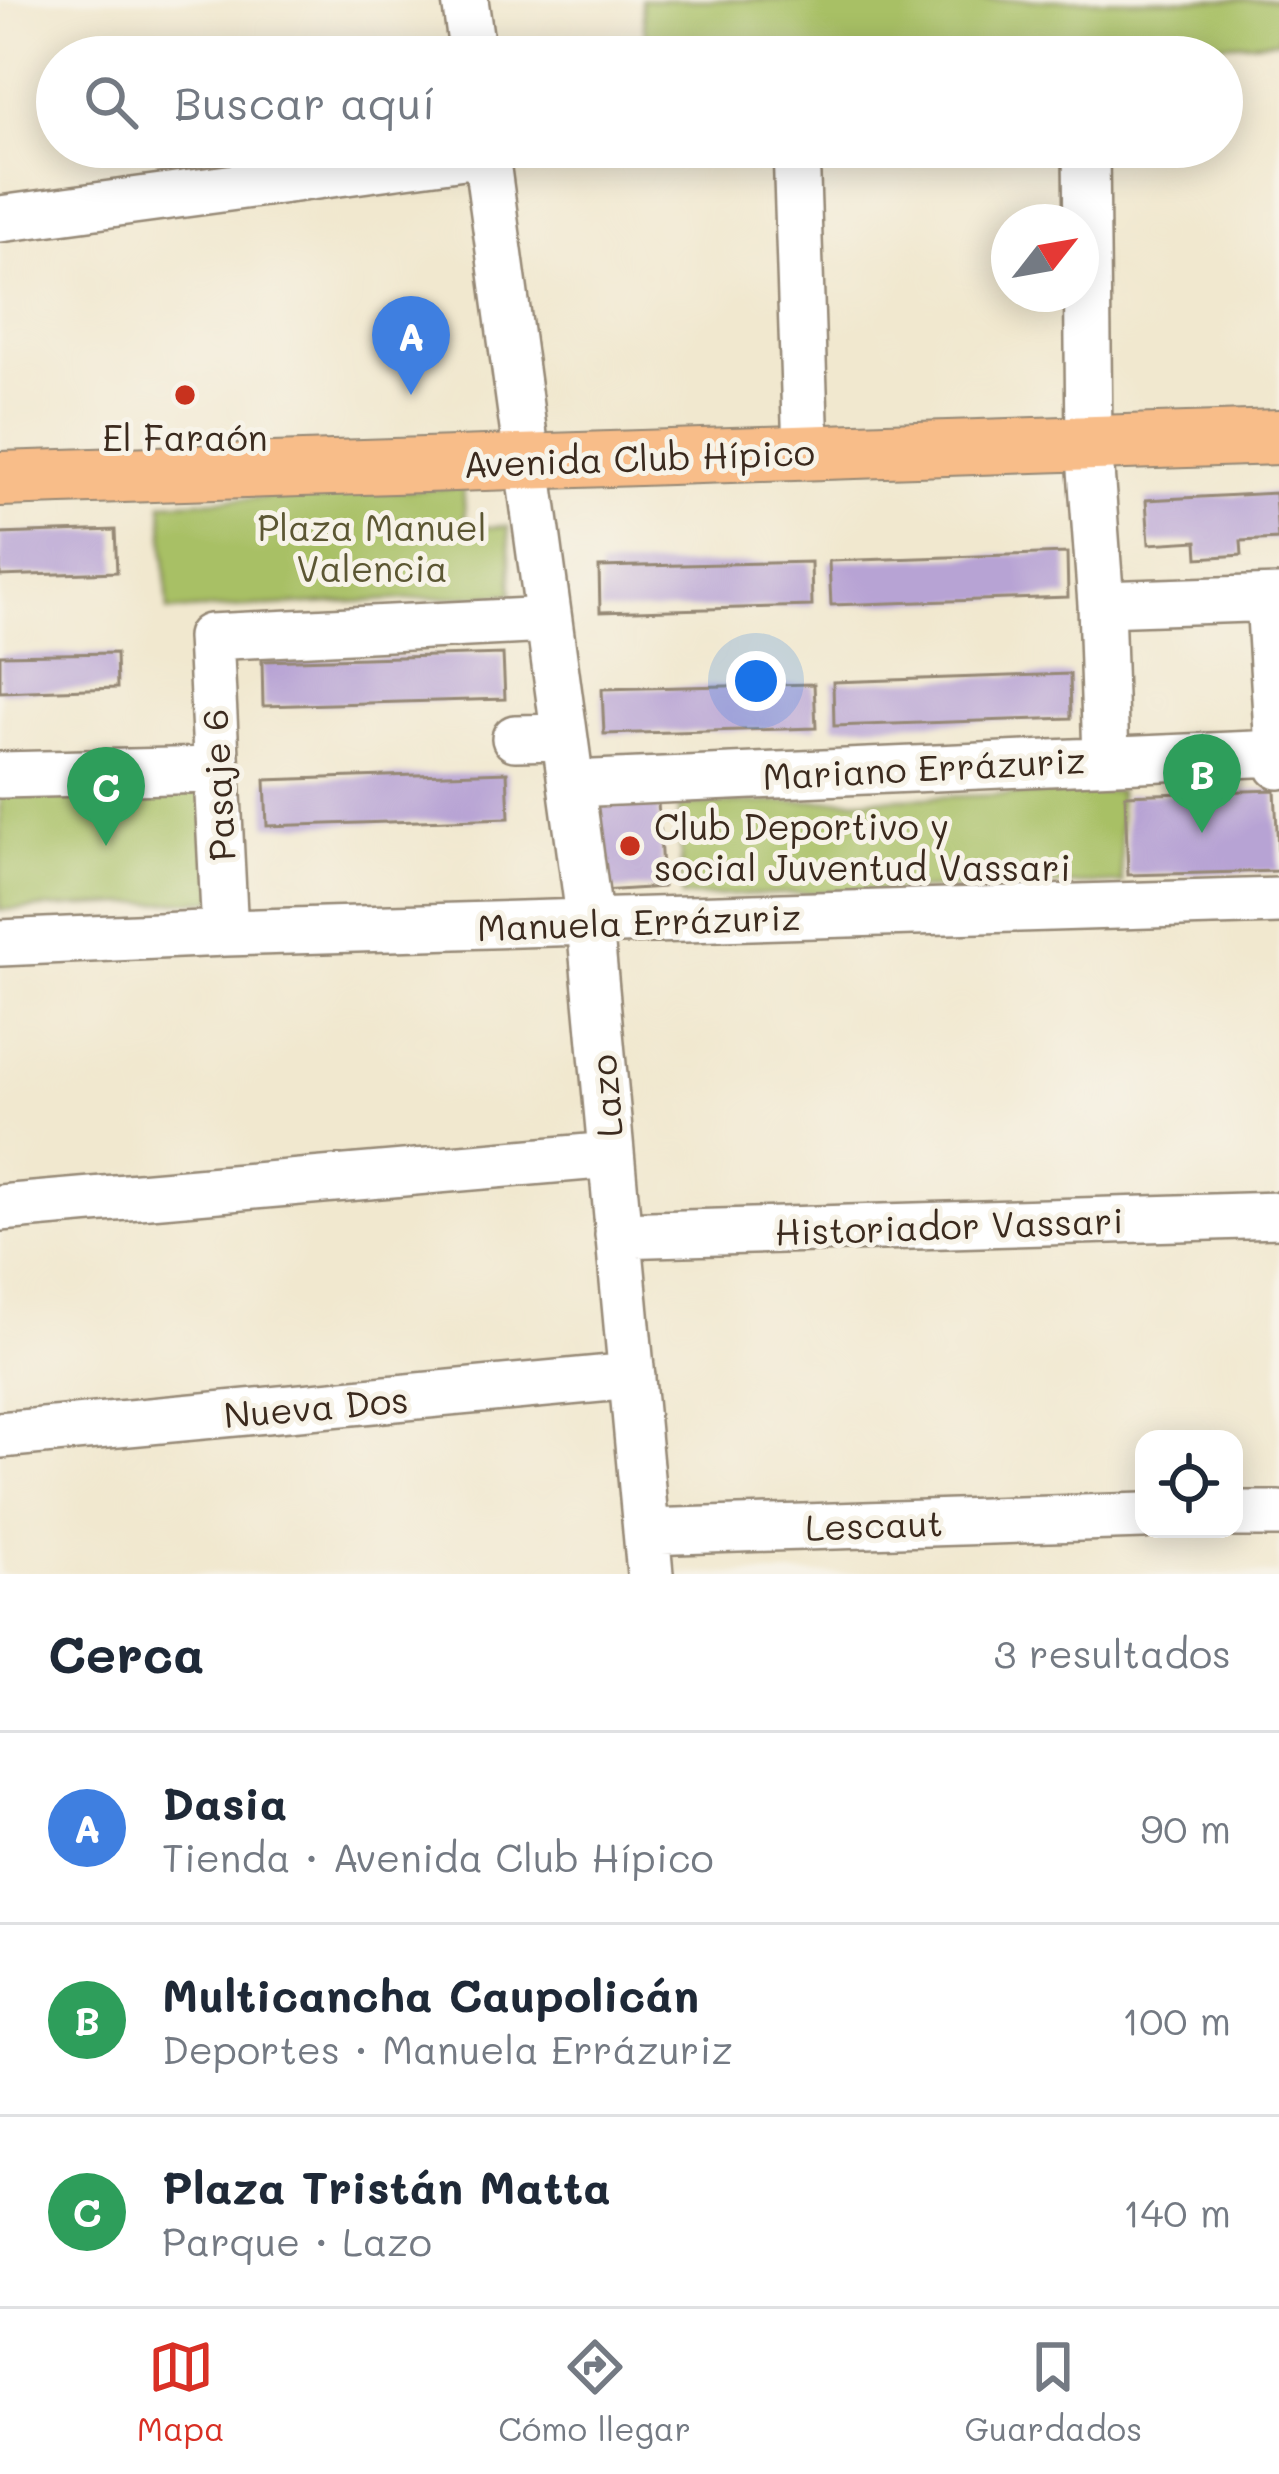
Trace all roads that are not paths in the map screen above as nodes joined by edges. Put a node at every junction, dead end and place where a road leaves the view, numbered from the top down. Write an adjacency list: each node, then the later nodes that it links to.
1 (465, 0): 2 (street)
2 (470, 36)
3 (358, 168): 7 (street)
4 (487, 168): 11 (street, Lazo)
5 (797, 168): 10 (street)
6 (1087, 168): 9 (street)
7 (0, 219)
8 (1279, 437): 9 (main road, Avenida Club Hípico)
9 (1089, 443): 10 (main road, Avenida Club Hípico); 14 (street)
10 (806, 452): 11 (main road, Avenida Club Hípico)
11 (527, 461): 12 (main road, Avenida Club Hípico); 15 (street, Lazo)
12 (0, 479)
13 (1274, 599): 14 (street); 18 (street)
14 (1101, 604): 19 (street)
15 (565, 642): 16 (street, Lazo); 20 (street, Pasaje 6)
16 (564, 737): 17 (street); 22 (street, Lazo)
17 (515, 738)
18 (1278, 744): 19 (street, Mariano Errázuriz)
19 (1106, 759): 22 (street, Mariano Errázuriz)
20 (215, 770): 21 (street); 25 (street, Pasaje 6)
21 (0, 776)
22 (571, 784): 24 (street, Lazo)
23 (1279, 901): 24 (street, Manuela Errázuriz)
24 (590, 924): 25 (street, Manuela Errázuriz); 27 (street, Lazo)
25 (225, 933): 26 (street, Manuela Errázuriz)
26 (0, 943)
27 (611, 1155): 28 (street); 30 (street, Lazo)
28 (0, 1208)
29 (1279, 1215): 30 (street, Historiador Vassari)
30 (618, 1235): 31 (street, Lazo)
31 (632, 1376): 32 (street, Nueva Dos); 36 (street, Lazo)
32 (0, 1435)
33 (1243, 1514): 34 (street)
34 (1279, 1514)
35 (1135, 1516): 36 (street, Lescaut)
36 (648, 1553)

